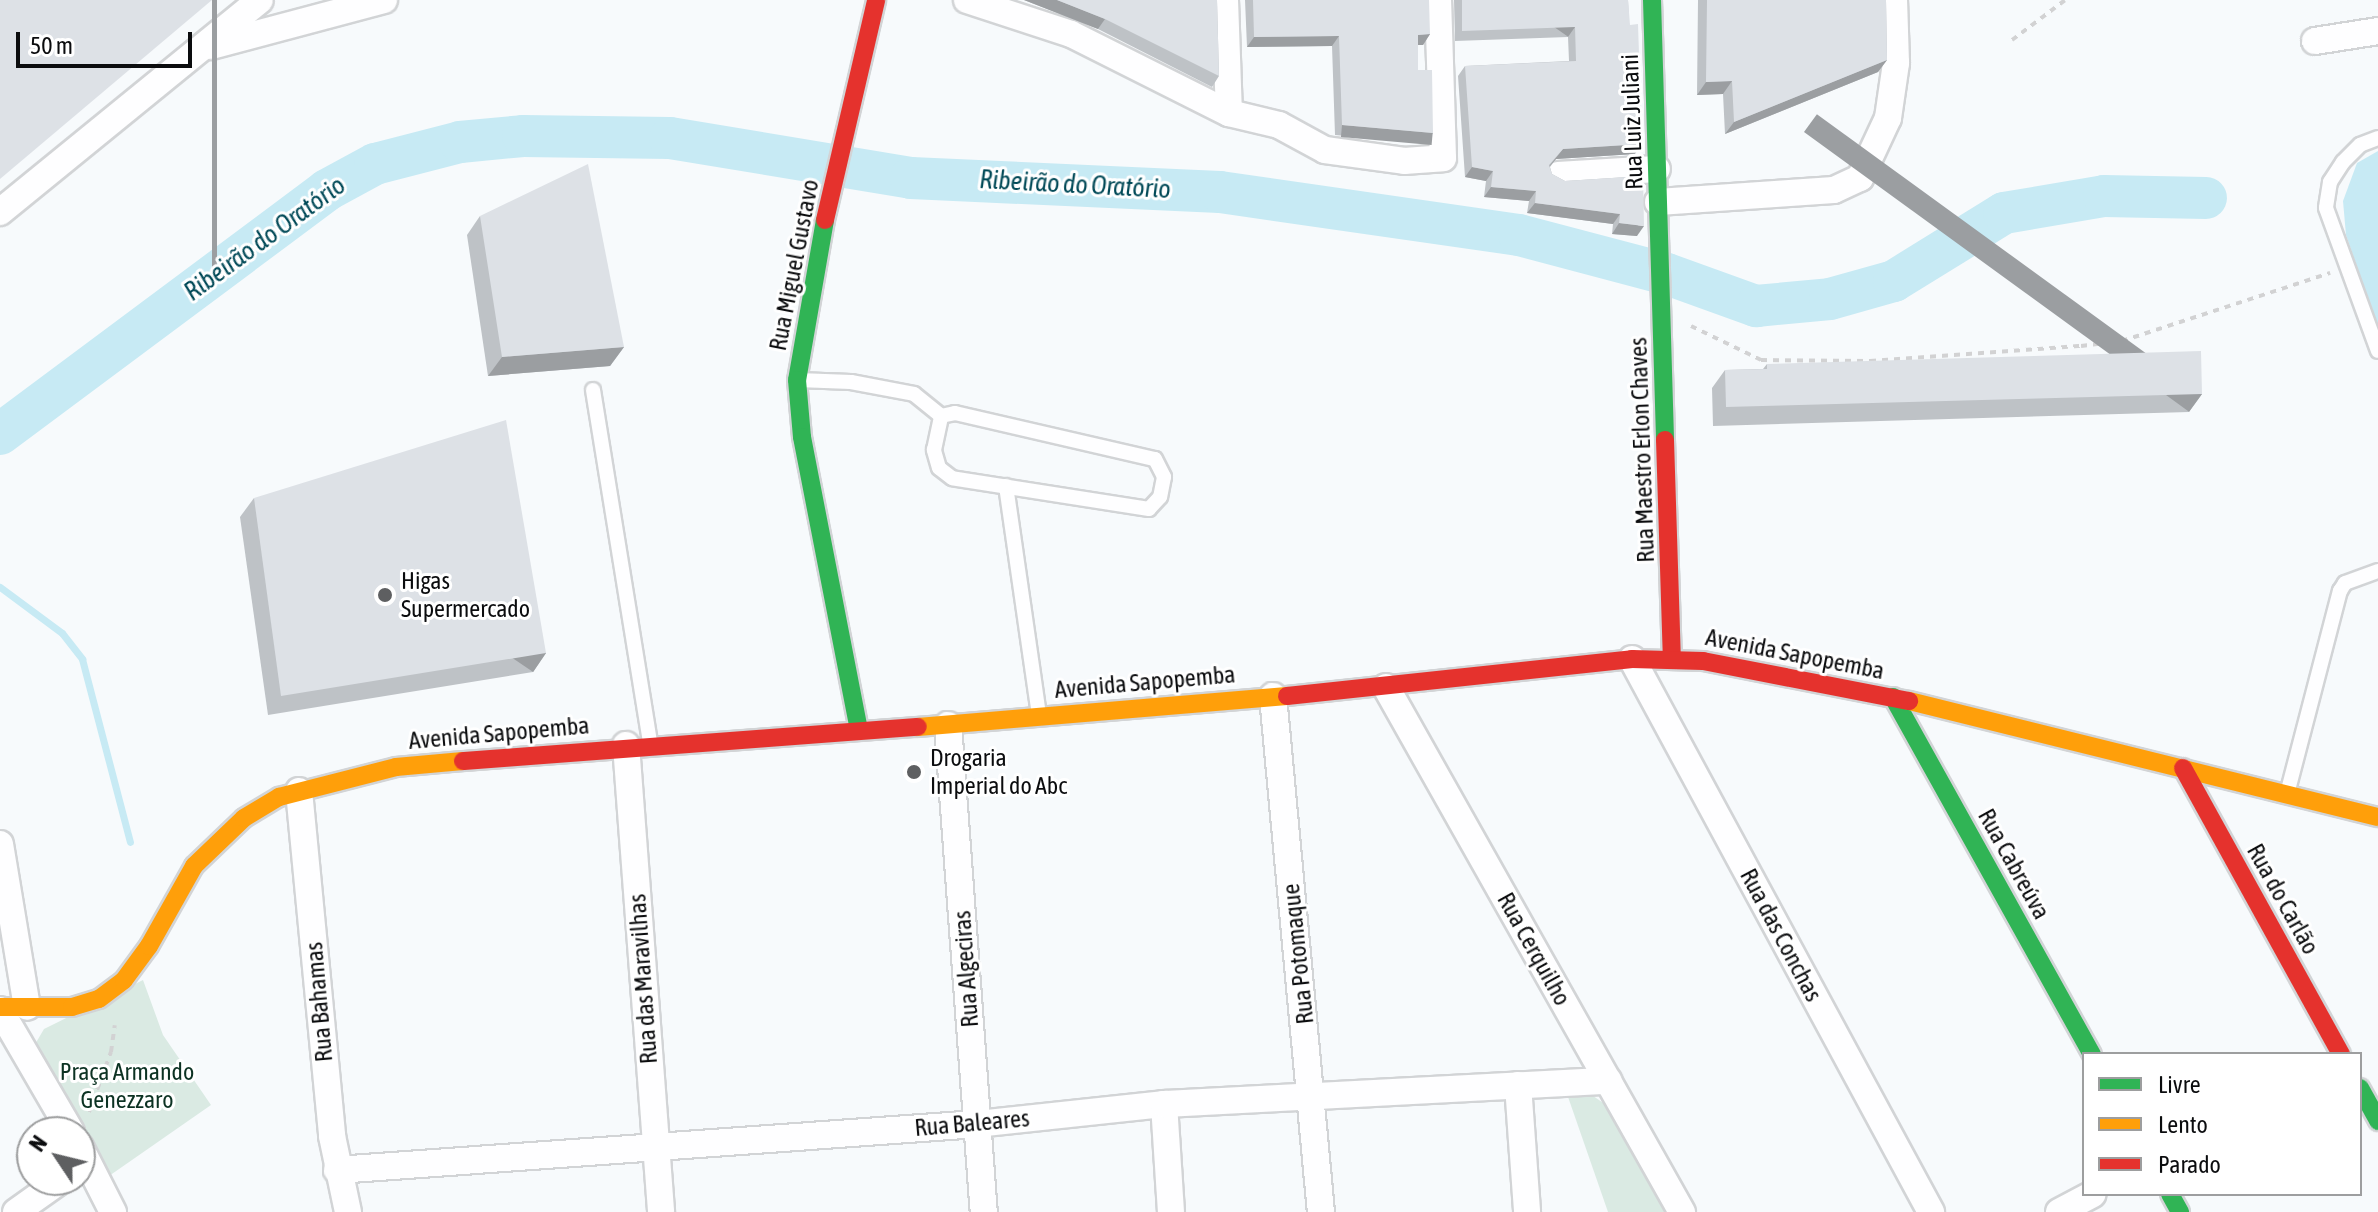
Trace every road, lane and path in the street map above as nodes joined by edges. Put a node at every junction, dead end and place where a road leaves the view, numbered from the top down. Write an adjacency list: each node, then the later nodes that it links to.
1 (260, 0): 13 (street)
2 (384, 0): 13 (street)
3 (876, 0): 24 (main road, Rua Miguel Gustavo)
4 (967, 0): 14 (street)
5 (1225, 0): 14 (street)
6 (1438, 0): 14 (street)
7 (1652, 0): 16 (main road, Rua Luiz Juliani)
8 (1894, 0): 18 (street)
9 (2065, 0): 11 (path)
10 (2378, 31): 12 (street)
11 (2012, 40)
12 (2315, 41)
13 (204, 48): 19 (street)
14 (1229, 113)
15 (2378, 138): 21 (lane)
16 (1657, 169): 17 (street); 18 (main road, Rua Luiz Juliani)
17 (1558, 175)
18 (1658, 202): 20 (main road, Rua Luiz Juliani)
19 (0, 212)
20 (1660, 243): 22 (main road, Rua Maestro Erlon Chaves)
21 (2348, 267): 22 (path); 23 (lane)
22 (1662, 308): 29 (main road, Rua Maestro Erlon Chaves)
23 (2378, 351)
24 (797, 380): 26 (lane); 36 (main road, Rua Miguel Gustavo)
25 (593, 390): 37 (lane)
26 (941, 416): 27 (lane); 27 (lane)
27 (1006, 486): 34 (lane)
28 (2378, 571): 40 (lane)
29 (1672, 657): 30 (main road, Avenida Sapopemba); 33 (main road, Avenida Sapopemba)
30 (1632, 659): 31 (main road, Avenida Sapopemba); 71 (street, Rua das Conchas)
31 (1386, 687): 32 (main road, Avenida Sapopemba); 48 (street, Rua Cerquilho)
32 (1273, 696): 34 (main road, Avenida Sapopemba); 51 (street, Rua Potomaque)
33 (1893, 697): 38 (main road, Avenida Sapopemba); 46 (main road, Rua Cabreúva)
34 (1039, 715): 35 (main road, Avenida Sapopemba)
35 (948, 725): 36 (main road, Avenida Sapopemba); 56 (street, Rua Algeciras)
36 (859, 731): 37 (main road, Avenida Sapopemba)
37 (638, 744): 39 (main road, Avenida Sapopemba); 57 (street, Rua das Maravilhas)
38 (2183, 768): 40 (main road, Avenida Sapopemba); 47 (main road, Rua do Carlão)
39 (299, 791): 43 (main road, Avenida Sapopemba); 58 (street, Rua Bahamas)
40 (2287, 794): 41 (main road, Avenida Sapopemba)
41 (2378, 817)
42 (0, 844): 44 (street)
43 (111, 992): 44 (main road, Avenida Sapopemba); 54 (path)
44 (27, 1007): 45 (main road, Avenida Sapopemba)
45 (0, 1009): 53 (street)
46 (2091, 1052)
47 (2340, 1052)
48 (1608, 1081): 49 (street, Rua Baleares); 70 (street, Rua Cerquilho)
49 (1518, 1085): 51 (street, Rua Baleares); 69 (street)
50 (2362, 1092): 55 (main road)
51 (1312, 1095): 52 (street, Rua Baleares); 68 (street, Rua Potomaque)
52 (1164, 1104): 56 (street, Rua Baleares); 67 (street)
53 (60, 1116)
54 (90, 1116)
55 (2378, 1121)
56 (977, 1124): 57 (street, Rua Baleares); 66 (street, Rua Algeciras)
57 (656, 1147): 58 (street, Rua Baleares); 65 (street, Rua das Maravilhas)
58 (337, 1170): 64 (street, Rua Bahamas)
59 (96, 1181): 63 (street)
60 (38, 1196): 62 (street)
61 (2089, 1196): 72 (street)
62 (16, 1212)
63 (113, 1212)
64 (348, 1212)
65 (661, 1212)
66 (984, 1212)
67 (1171, 1212)
68 (1321, 1212)
69 (1527, 1212)
70 (1682, 1212)
71 (1931, 1212)
72 (2059, 1212)

